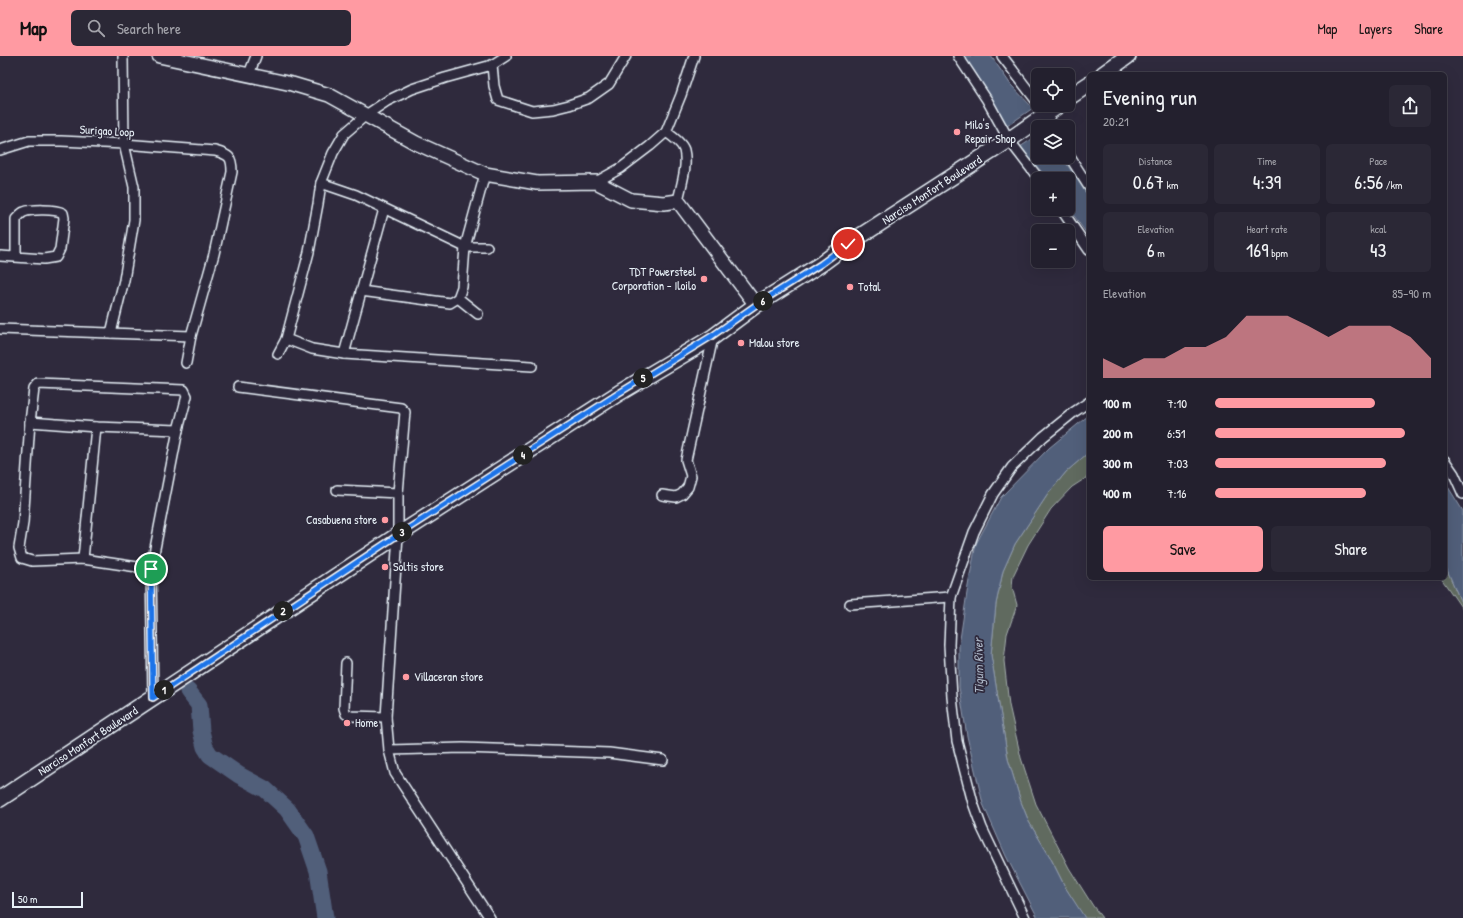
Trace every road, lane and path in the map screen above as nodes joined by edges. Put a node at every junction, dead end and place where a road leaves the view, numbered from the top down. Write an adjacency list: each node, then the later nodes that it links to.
1 (123, 56): 20 (street)
2 (159, 56): 12 (street)
3 (256, 56): 12 (street)
4 (506, 56): 10 (street)
5 (626, 56): 10 (street)
6 (694, 56): 18 (street)
7 (958, 56): 19 (street)
8 (1002, 56): 14 (street)
9 (1128, 56): 11 (main road)
10 (492, 65): 17 (street)
11 (1106, 72)
12 (249, 74): 17 (street)
13 (1087, 85): 15 (main road)
14 (1031, 90)
15 (1075, 93)
16 (1040, 112): 19 (main road, Narciso Monfort Boulevard)
17 (366, 115): 24 (street); 26 (street)
18 (666, 132): 25 (street); 28 (street)
19 (1009, 140): 23 (street); 38 (main road, Narciso Monfort Boulevard)
20 (124, 144): 21 (street, Surigao Loop); 41 (street); 42 (street, Surigao Loop)
21 (0, 150)
22 (1074, 164): 27 (street)
23 (1034, 172)
24 (486, 174): 25 (street); 31 (street)
25 (596, 182): 28 (street)
26 (321, 183): 29 (street); 44 (street)
27 (1087, 184)
28 (678, 201): 38 (street)
29 (384, 209): 31 (street); 36 (street)
30 (1066, 216): 33 (street)
31 (465, 247): 32 (street); 37 (street)
32 (487, 247)
33 (1087, 247)
34 (0, 256): 35 (street)
35 (16, 257): 35 (street)
36 (361, 290): 37 (street); 46 (street)
37 (458, 298): 39 (street)
38 (756, 305): 43 (main road, Narciso Monfort Boulevard)
39 (478, 314)
40 (0, 329): 41 (street)
41 (111, 333): 42 (street)
42 (191, 336): 47 (street)
43 (712, 336): 57 (street); 59 (main road, Narciso Monfort Boulevard)
44 (286, 339): 45 (street); 46 (street)
45 (278, 354)
46 (344, 354): 48 (street)
47 (186, 363)
48 (532, 366)
49 (238, 387): 56 (street)
50 (1087, 403): 62 (street)
51 (30, 422): 52 (street); 53 (street); 60 (street)
52 (96, 427): 53 (street); 60 (street)
53 (178, 430): 61 (street)
54 (1447, 464): 58 (street)
55 (337, 490): 56 (street)
56 (398, 493): 59 (street)
57 (662, 494)
58 (1463, 494)
59 (398, 535): 65 (main road, Narciso Monfort Boulevard); 66 (street)
60 (83, 558): 61 (street)
61 (151, 569): 65 (street)
62 (951, 597): 63 (street); 71 (street)
63 (850, 604)
64 (346, 663): 66 (street)
65 (153, 698): 69 (main road, Narciso Monfort Boulevard)
66 (386, 717): 67 (street)
67 (389, 750): 68 (street); 70 (street)
68 (663, 760)
69 (0, 799)
70 (490, 918)
71 (1025, 918)

